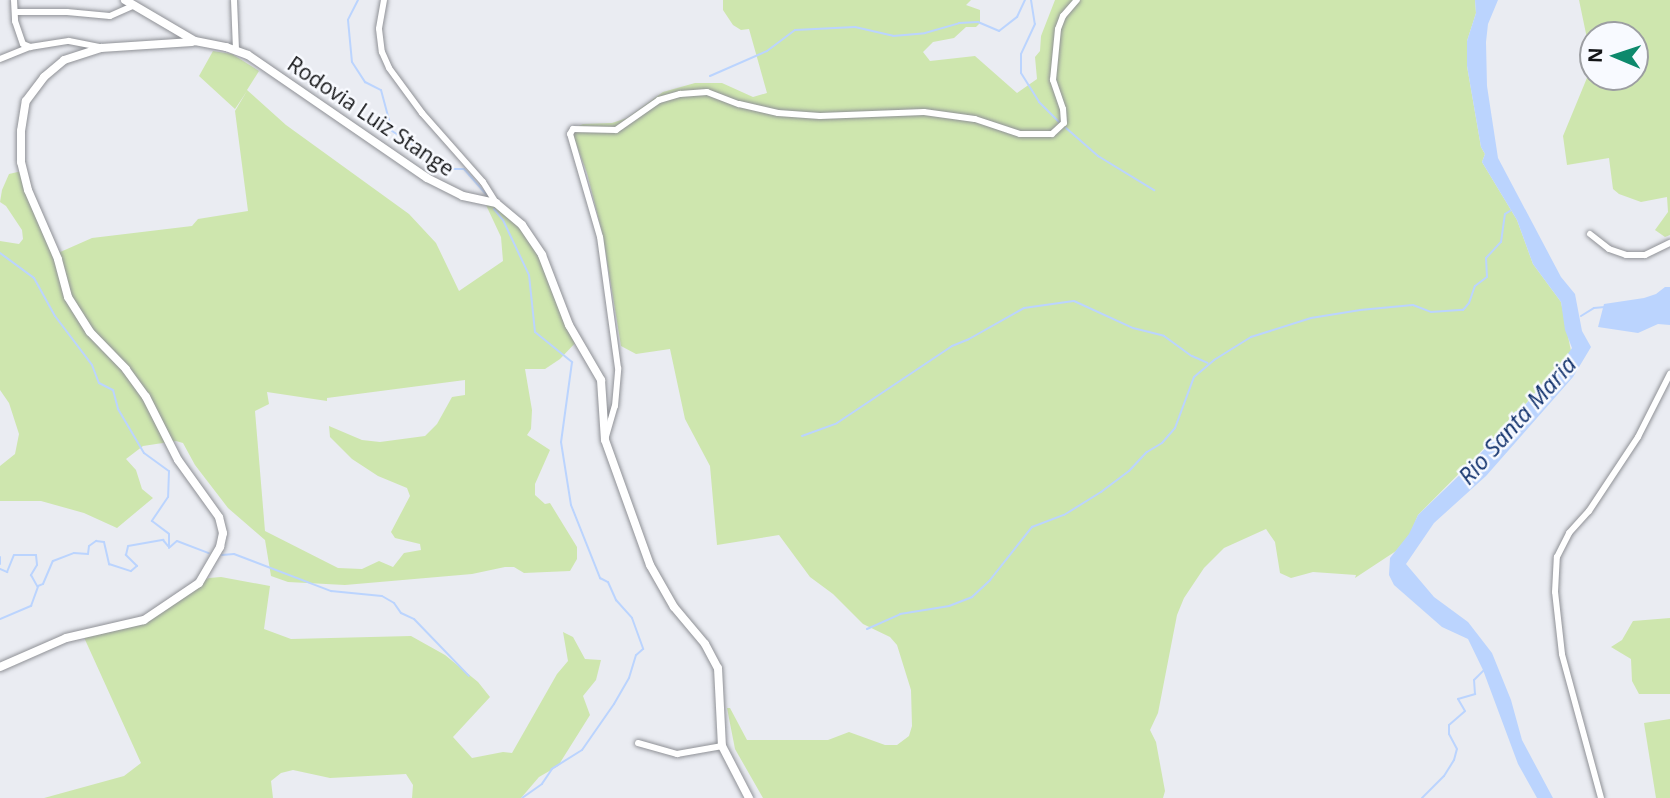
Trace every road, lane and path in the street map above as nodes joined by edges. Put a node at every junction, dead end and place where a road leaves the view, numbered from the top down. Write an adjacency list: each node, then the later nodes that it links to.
1 (14, 0): 6 (street)
2 (234, 0): 10 (street)
3 (384, 0): 12 (street)
4 (1077, 0): 16 (street)
5 (128, 3): 6 (street); 7 (street, Rodovia Luiz Stange)
6 (15, 12): 8 (street)
7 (195, 41): 9 (street); 10 (street, Rodovia Luiz Stange)
8 (30, 47): 9 (street); 11 (street)
9 (101, 48): 17 (street)
10 (236, 50): 12 (street, Rodovia Luiz Stange)
11 (0, 59)
12 (496, 203): 16 (street, Rodovia Luiz Stange)
13 (1590, 234): 14 (street)
14 (1670, 243)
15 (1670, 374): 21 (street)
16 (605, 440): 19 (street, Rodovia Luiz Stange)
17 (0, 667)
18 (638, 743): 19 (street)
19 (722, 746): 20 (street, Rodovia Luiz Stange)
20 (749, 798)
21 (1601, 798)

